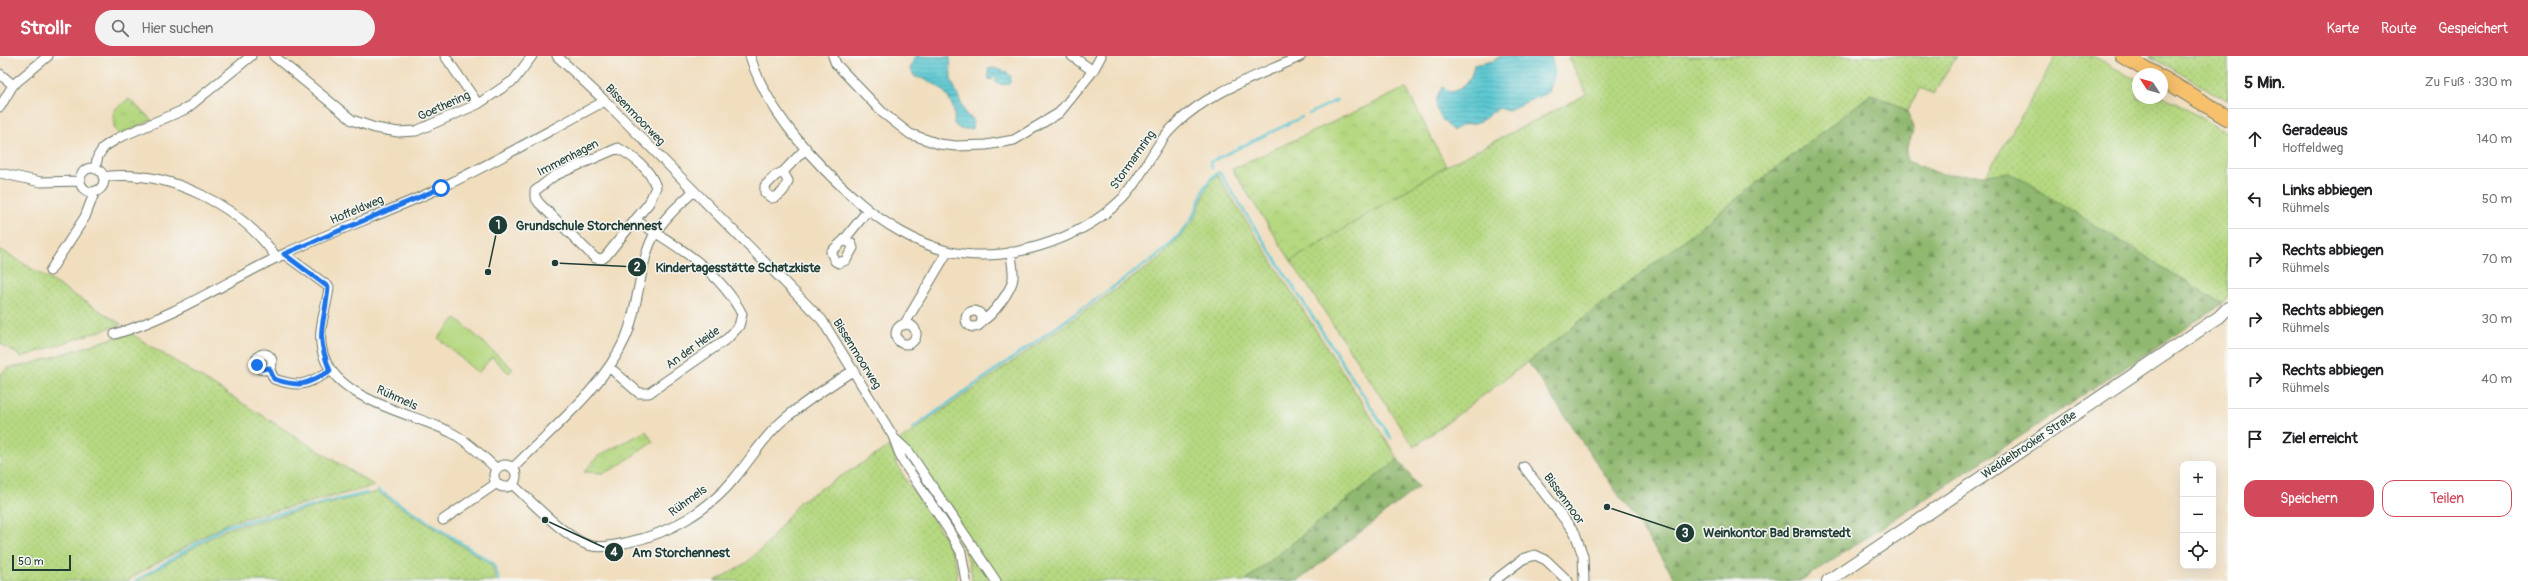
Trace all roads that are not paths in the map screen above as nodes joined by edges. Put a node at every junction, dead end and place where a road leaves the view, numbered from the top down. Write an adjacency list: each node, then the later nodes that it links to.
1 (48, 56): 18 (street)
2 (251, 56): 24 (street)
3 (274, 56): 20 (street, Goethering)
4 (445, 56): 20 (street)
5 (532, 56): 20 (street, Goethering)
6 (557, 56): 19 (street, Bissenmoorweg)
7 (750, 56): 23 (street, Stormarnring)
8 (833, 56): 15 (street)
9 (1072, 56): 15 (street)
10 (1102, 56): 15 (street)
11 (1301, 56): 13 (street, Stormarnring)
12 (2123, 56): 14 (main road)
13 (1291, 58): 36 (street, Stormarnring)
14 (2144, 68)
15 (1094, 71)
16 (0, 74): 18 (street)
17 (2168, 82): 22 (main road)
18 (13, 85): 21 (street)
19 (605, 101): 30 (street, Bissenmoorweg); 37 (street, Hoffeldweg)
20 (478, 104)
21 (0, 108)
22 (2228, 118)
23 (806, 148): 25 (street); 31 (street, Stormarnring)
24 (96, 168): 27 (street); 28 (street)
25 (783, 172)
26 (0, 173): 28 (street)
27 (103, 177): 29 (street); 37 (street)
28 (80, 181): 29 (street)
29 (95, 191): 38 (street)
30 (693, 192): 33 (street); 45 (street, Bissenmoorweg)
31 (868, 210): 34 (street); 35 (street, Stormarnring)
32 (635, 220): 32 (street, Immenhagen); 33 (street)
33 (655, 232): 43 (street); 43 (street, An der Heide)
34 (844, 240)
35 (948, 251): 36 (street, Stormarnring); 41 (street)
36 (1011, 252): 40 (street)
37 (280, 256): 42 (street, Hoffeldweg); 46 (street, Rühmels)
38 (50, 271)
39 (2228, 308): 60 (street, Weddelbrooker Straße)
40 (982, 321)
41 (904, 325)
42 (115, 334)
43 (609, 367): 49 (street)
44 (269, 368): 46 (street)
45 (854, 370): 47 (street, Bissenmoorweg); 52 (street, Rühmels)
46 (330, 371): 50 (street, Rühmels)
47 (893, 436): 55 (street, Bissenmoorweg); 56 (street)
48 (1524, 467): 54 (street, Bissenmoor)
49 (513, 468): 50 (street); 52 (street)
50 (497, 469): 51 (street)
51 (497, 482): 52 (street); 53 (street)
52 (512, 484)
53 (443, 520)
54 (1582, 571): 58 (street); 59 (street, Bissenmoor)
55 (966, 581)
56 (996, 581)
57 (1494, 581): 58 (street)
58 (1567, 581)
59 (1584, 581)
60 (1828, 581)

